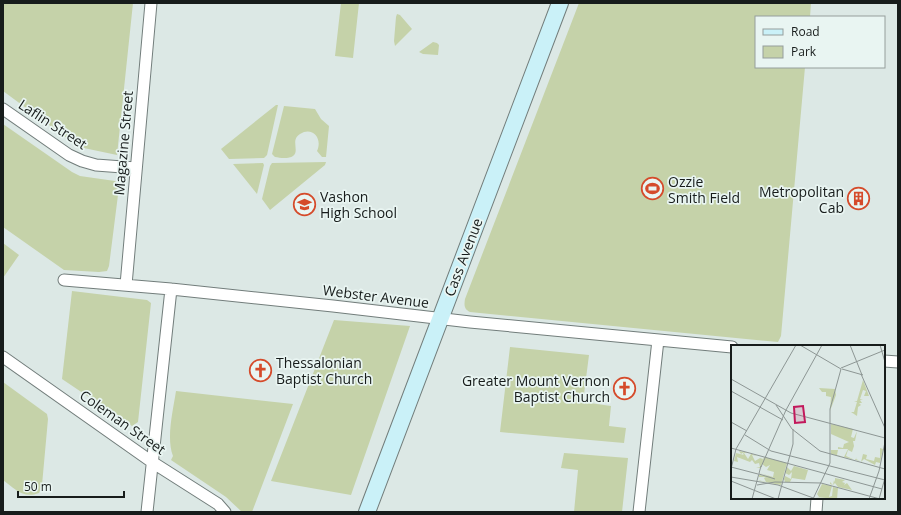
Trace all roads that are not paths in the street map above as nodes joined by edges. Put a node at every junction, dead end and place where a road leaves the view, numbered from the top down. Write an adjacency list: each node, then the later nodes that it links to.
1 (151, 3): 4 (street, Magazine Street)
2 (560, 3): 8 (main road, Cass Avenue)
3 (3, 109): 4 (street, Laflin Street)
4 (136, 168): 6 (street, Magazine Street)
5 (64, 280): 6 (street, Webster Avenue)
6 (126, 285): 7 (street, Webster Avenue)
7 (171, 289): 8 (street, Webster Avenue); 14 (street)
8 (440, 319): 9 (street, Webster Avenue); 18 (main road, Cass Avenue)
9 (658, 340): 10 (street, Webster Avenue); 19 (street)
10 (731, 347)
11 (3, 357): 14 (street, Coleman Street)
12 (885, 361): 13 (street)
13 (898, 362)
14 (152, 462): 16 (street); 17 (street, Coleman Street)
15 (817, 499): 20 (street)
16 (147, 512)
17 (225, 512)
18 (366, 512)
19 (639, 512)
20 (816, 512)

